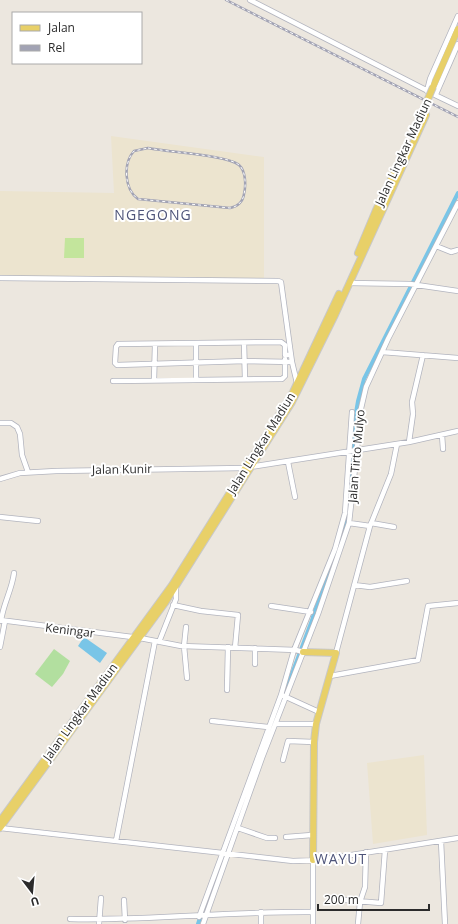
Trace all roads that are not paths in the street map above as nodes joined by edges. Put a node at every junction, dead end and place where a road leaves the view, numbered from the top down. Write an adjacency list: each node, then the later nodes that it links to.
1 (250, 0): 6 (street)
2 (458, 16): 6 (street)
3 (458, 29): 10 (main road, Jalan Lingkar Madiun, bridge)
4 (458, 39): 10 (main road, Jalan Lingkar Madiun, bridge)
5 (458, 44): 7 (street)
6 (426, 90): 7 (street)
7 (435, 95): 8 (street)
8 (458, 106)
9 (458, 203): 11 (street, Jalan Tirto Mulyo)
10 (378, 211): 15 (main road, Jalan Lingkar Madiun); 35 (main road, Jalan Lingkar Madiun)
11 (456, 213): 12 (street, Jalan Tirto Mulyo)
12 (436, 246): 13 (street); 16 (street, Jalan Tirto Mulyo)
13 (458, 250)
14 (0, 278): 23 (street)
15 (348, 283): 16 (street); 45 (main road, Jalan Lingkar Madiun)
16 (416, 286): 17 (street); 21 (street, Jalan Tirto Mulyo)
17 (458, 291)
18 (196, 344): 19 (street); 20 (street); 29 (street)
19 (244, 344): 22 (street); 26 (street)
20 (155, 345): 30 (street); 30 (street)
21 (382, 352): 24 (street); 43 (street, Jalan Tirto Mulyo)
22 (285, 355): 23 (street); 27 (street)
23 (291, 355): 28 (street)
24 (422, 355): 25 (street); 40 (street)
25 (458, 358)
26 (245, 361): 27 (street); 29 (street); 31 (street)
27 (286, 362): 28 (street); 31 (street)
28 (292, 362): 35 (street)
29 (196, 363): 30 (street); 33 (street)
30 (155, 364): 32 (street)
31 (245, 379): 33 (street)
32 (154, 380): 33 (street); 34 (street)
33 (196, 380)
34 (113, 381)
35 (297, 383): 45 (main road, Jalan Lingkar Madiun)
36 (352, 412): 43 (street)
37 (0, 423): 46 (street)
38 (458, 431): 39 (street, Jalan Kunir)
39 (442, 434): 40 (street, Jalan Kunir); 42 (street)
40 (409, 442): 41 (street, Jalan Kunir)
41 (397, 444): 43 (street, Jalan Kunir); 52 (street)
42 (443, 449)
43 (353, 451): 44 (street, Jalan Kunir); 51 (street, Jalan Tirto Mulyo); 61 (street)
44 (288, 462): 45 (street, Jalan Kunir); 48 (street)
45 (247, 468): 46 (street, Jalan Kunir); 57 (main road, Jalan Lingkar Madiun)
46 (28, 472): 47 (street, Jalan Kunir)
47 (0, 479)
48 (295, 497)
49 (0, 517): 50 (street)
50 (38, 521)
51 (349, 523): 52 (street); 71 (street, Jalan Tirto Mulyo)
52 (371, 525): 53 (street); 56 (street)
53 (394, 527)
54 (14, 573): 62 (street)
55 (407, 581): 56 (street)
56 (354, 585): 72 (street)
57 (174, 587): 59 (street); 64 (main road, Jalan Lingkar Madiun)
58 (458, 603): 74 (street)
59 (173, 606): 65 (street); 69 (street)
60 (271, 606): 61 (street)
61 (311, 612): 71 (street)
62 (2, 621): 64 (street, Keningar); 67 (street)
63 (186, 627): 66 (street)
64 (137, 638): 65 (street, Keningar); 78 (main road, Jalan Lingkar Madiun)
65 (157, 641): 66 (street, Keningar); 93 (street)
66 (184, 646): 68 (street, Keningar); 75 (street)
67 (0, 647)
68 (228, 648): 69 (street, Keningar); 76 (street)
69 (235, 648): 70 (street, Keningar)
70 (255, 648): 71 (street, Keningar); 73 (street)
71 (299, 651): 72 (main road); 77 (street); 77 (street)
72 (336, 653): 74 (main road)
73 (255, 664)
74 (330, 676): 79 (main road)
75 (187, 678)
76 (227, 690)
77 (284, 696): 79 (street); 81 (street); 83 (street)
78 (92, 698): 86 (main road, Jalan Lingkar Madiun); 87 (main road, Jalan Lingkar Madiun)
79 (319, 712): 82 (main road)
80 (212, 721): 83 (street)
81 (276, 724): 82 (street); 88 (street)
82 (316, 724): 84 (main road)
83 (268, 728): 97 (street)
84 (314, 742): 85 (street); 89 (main road)
85 (283, 760)
86 (0, 821)
87 (0, 828): 93 (street)
88 (238, 828): 91 (street); 97 (street)
89 (312, 835): 90 (street); 98 (main road)
90 (286, 837)
91 (275, 838)
92 (458, 838): 94 (street)
93 (116, 841): 97 (street)
94 (441, 841): 95 (street); 115 (street)
95 (385, 850): 96 (street); 102 (street)
96 (366, 852): 98 (street); 102 (street)
97 (225, 854): 98 (street); 105 (street)
98 (313, 860): 104 (street)
99 (101, 898): 109 (street)
100 (333, 899): 102 (street)
101 (124, 900): 108 (street)
102 (360, 902): 114 (street)
103 (261, 912): 104 (street); 105 (street); 112 (street)
104 (313, 912): 113 (street)
105 (202, 917): 106 (street); 111 (street)
106 (148, 918): 108 (street); 110 (street)
107 (70, 919): 109 (street)
108 (125, 920): 109 (street)
109 (99, 922)
110 (148, 924)
111 (203, 924)
112 (261, 924)
113 (313, 924)
114 (358, 924)
115 (445, 924)

